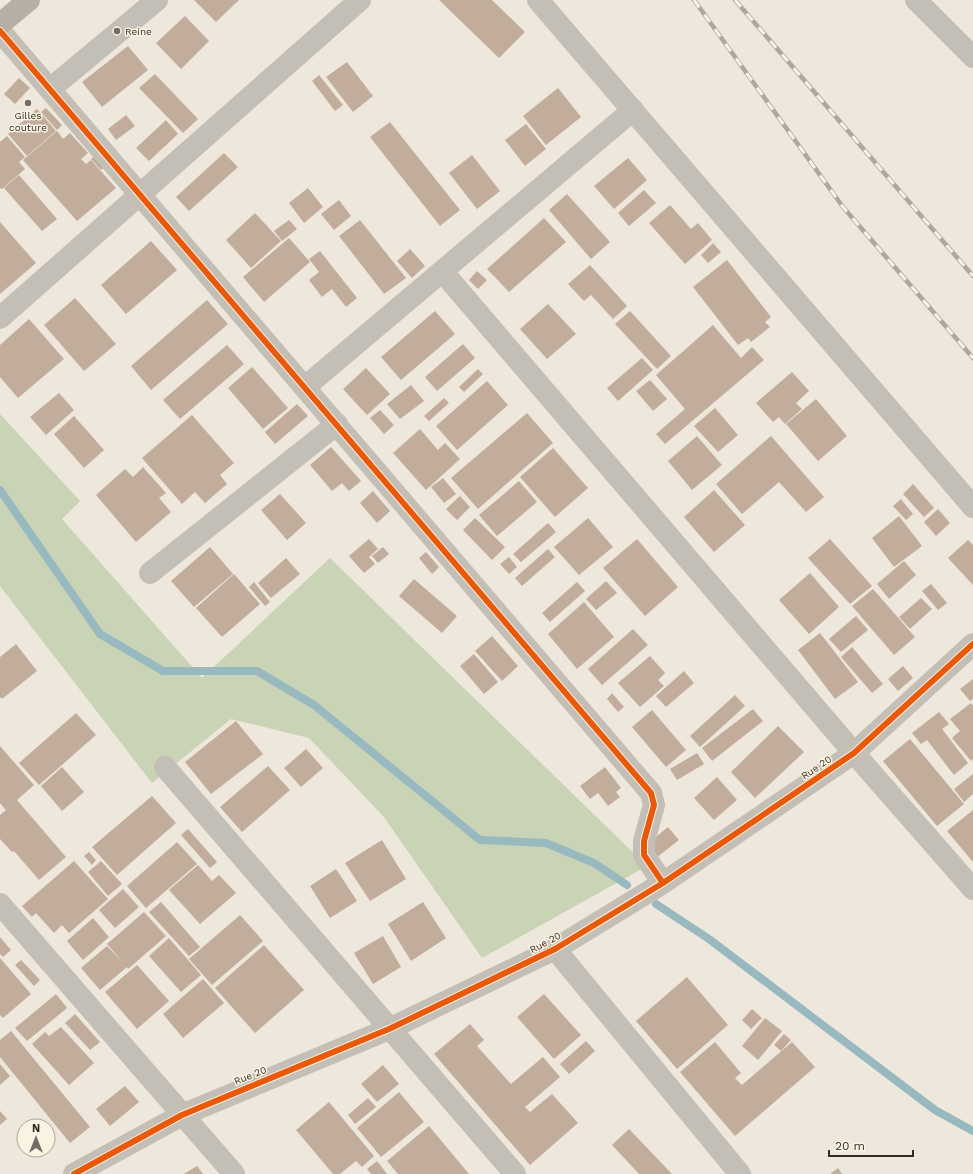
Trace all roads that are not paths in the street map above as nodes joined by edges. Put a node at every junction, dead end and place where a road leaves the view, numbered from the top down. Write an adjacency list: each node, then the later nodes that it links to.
1 (29, 0): 6 (main road)
2 (157, 0): 9 (street)
3 (360, 0): 11 (street)
4 (538, 0): 10 (street)
5 (916, 0): 8 (street)
6 (0, 24)
7 (0, 31): 9 (street)
8 (973, 57)
9 (50, 90): 11 (street)
10 (633, 110): 12 (street); 16 (street)
11 (140, 194): 13 (street); 14 (street)
12 (442, 271): 14 (street); 19 (street)
13 (0, 318)
14 (305, 388): 15 (street)
15 (336, 424): 17 (street); 21 (street)
16 (973, 507)
17 (150, 573)
18 (973, 644): 19 (street, Rue 20)
19 (854, 753): 21 (street, Rue 20); 22 (street)
20 (165, 767): 25 (street)
21 (663, 883): 24 (street, Rue 20)
22 (973, 889)
23 (0, 904): 26 (street)
24 (555, 949): 25 (street, Rue 20); 30 (street)
25 (389, 1029): 26 (street, Rue 20); 29 (street)
26 (182, 1114): 27 (street, Rue 20); 28 (street)
27 (74, 1174)
28 (234, 1174)
29 (515, 1174)
30 (740, 1174)

